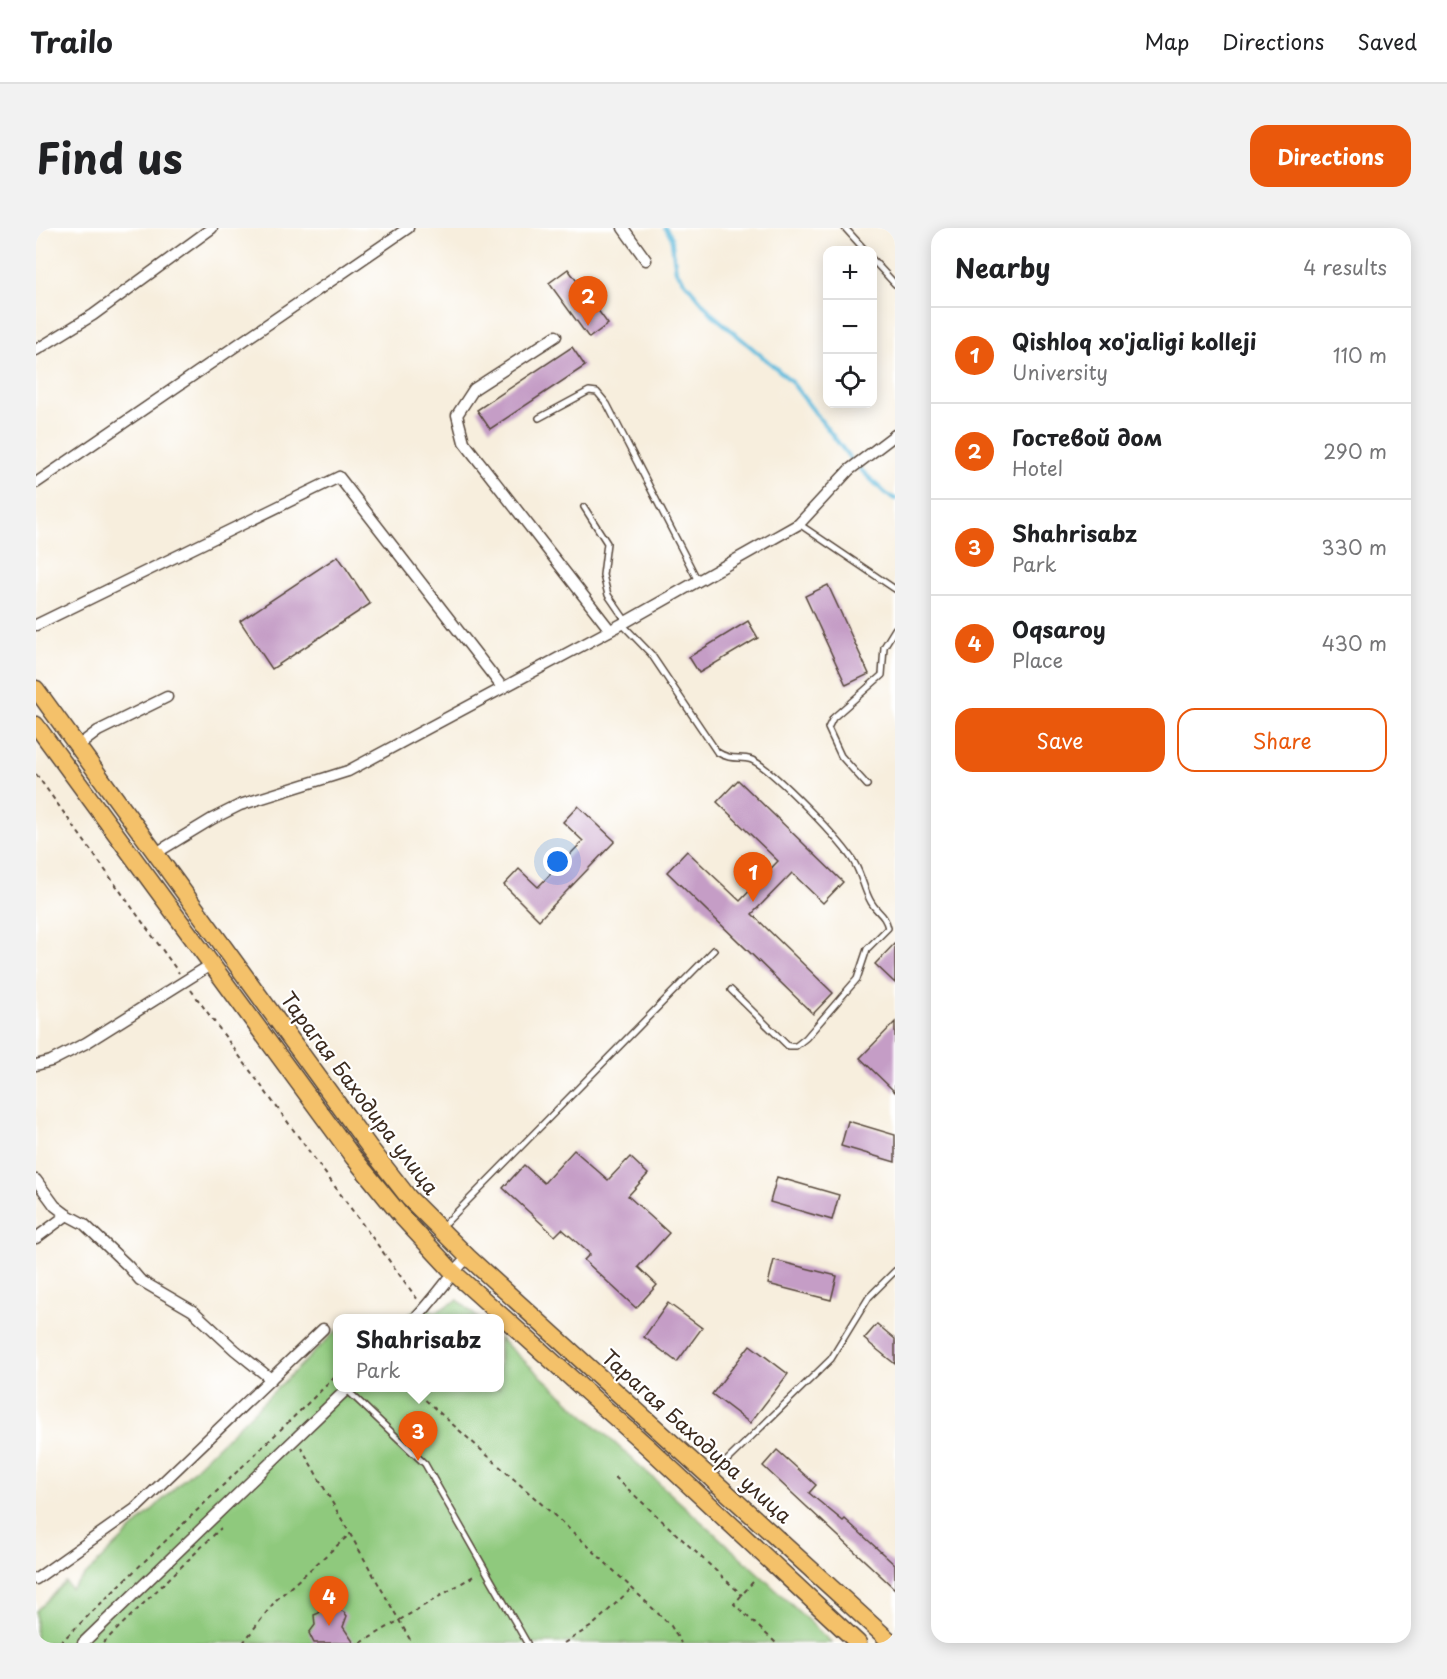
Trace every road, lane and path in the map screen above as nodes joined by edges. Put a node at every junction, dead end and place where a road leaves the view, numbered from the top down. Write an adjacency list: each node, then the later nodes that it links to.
1 (212, 228): 10 (street)
2 (408, 228): 13 (street)
3 (623, 228): 6 (street)
4 (845, 228): 5 (lane)
5 (861, 246)
6 (646, 260)
7 (877, 264): 8 (lane)
8 (895, 284)
9 (556, 336): 21 (street)
10 (36, 350)
11 (539, 417): 16 (lane)
12 (895, 435): 15 (street)
13 (36, 483)
14 (584, 507): 18 (lane)
15 (799, 524): 16 (street); 17 (lane)
16 (698, 581): 18 (street)
17 (895, 589)
18 (624, 622): 21 (street); 33 (lane)
19 (36, 625): 22 (street)
20 (895, 629): 28 (lane)
21 (610, 630): 22 (street)
22 (502, 687): 29 (street)
23 (36, 689): 26 (main road, Тарагая Баходира улица)
24 (167, 697): 26 (street)
25 (36, 725): 31 (main road)
26 (78, 746): 29 (main road, Тарагая Баходира улица)
27 (36, 774): 32 (path)
28 (867, 784)
29 (156, 853): 37 (main road, Тарагая Баходира улица)
30 (714, 950): 37 (lane)
31 (212, 964): 32 (street); 41 (main road)
32 (185, 981): 34 (street); 42 (path)
33 (731, 990)
34 (36, 1065)
35 (36, 1180): 36 (street)
36 (67, 1215): 38 (street); 47 (street)
37 (440, 1230): 39 (main road, Тарагая Баходира улица)
38 (36, 1238)
39 (468, 1257): 41 (street); 54 (main road, Тарагая Баходира улица)
40 (895, 1271): 54 (lane)
41 (453, 1272): 42 (street); 44 (main road)
42 (425, 1310): 43 (street)
43 (420, 1314)
44 (500, 1314)
45 (504, 1318): 71 (main road)
46 (322, 1329): 47 (street)
47 (271, 1379): 57 (street)
48 (333, 1379): 62 (path)
49 (343, 1392): 52 (street)
50 (351, 1392): 56 (lane)
51 (416, 1392): 59 (path)
52 (296, 1439): 55 (path); 63 (street)
53 (615, 1477): 60 (path)
54 (711, 1477): 72 (main road, Тарагая Баходира улица)
55 (350, 1534): 61 (path); 64 (path)
56 (485, 1570): 61 (path); 67 (lane)
57 (36, 1579)
58 (753, 1582): 60 (path)
59 (632, 1588): 68 (path); 69 (path)
60 (742, 1595): 70 (path)
61 (398, 1620): 65 (path); 66 (path)
62 (60, 1643)
63 (83, 1643)
64 (243, 1643)
65 (361, 1643)
66 (412, 1643)
67 (527, 1643)
68 (564, 1643)
69 (681, 1643)
70 (776, 1643)
71 (858, 1643)
72 (892, 1643)

